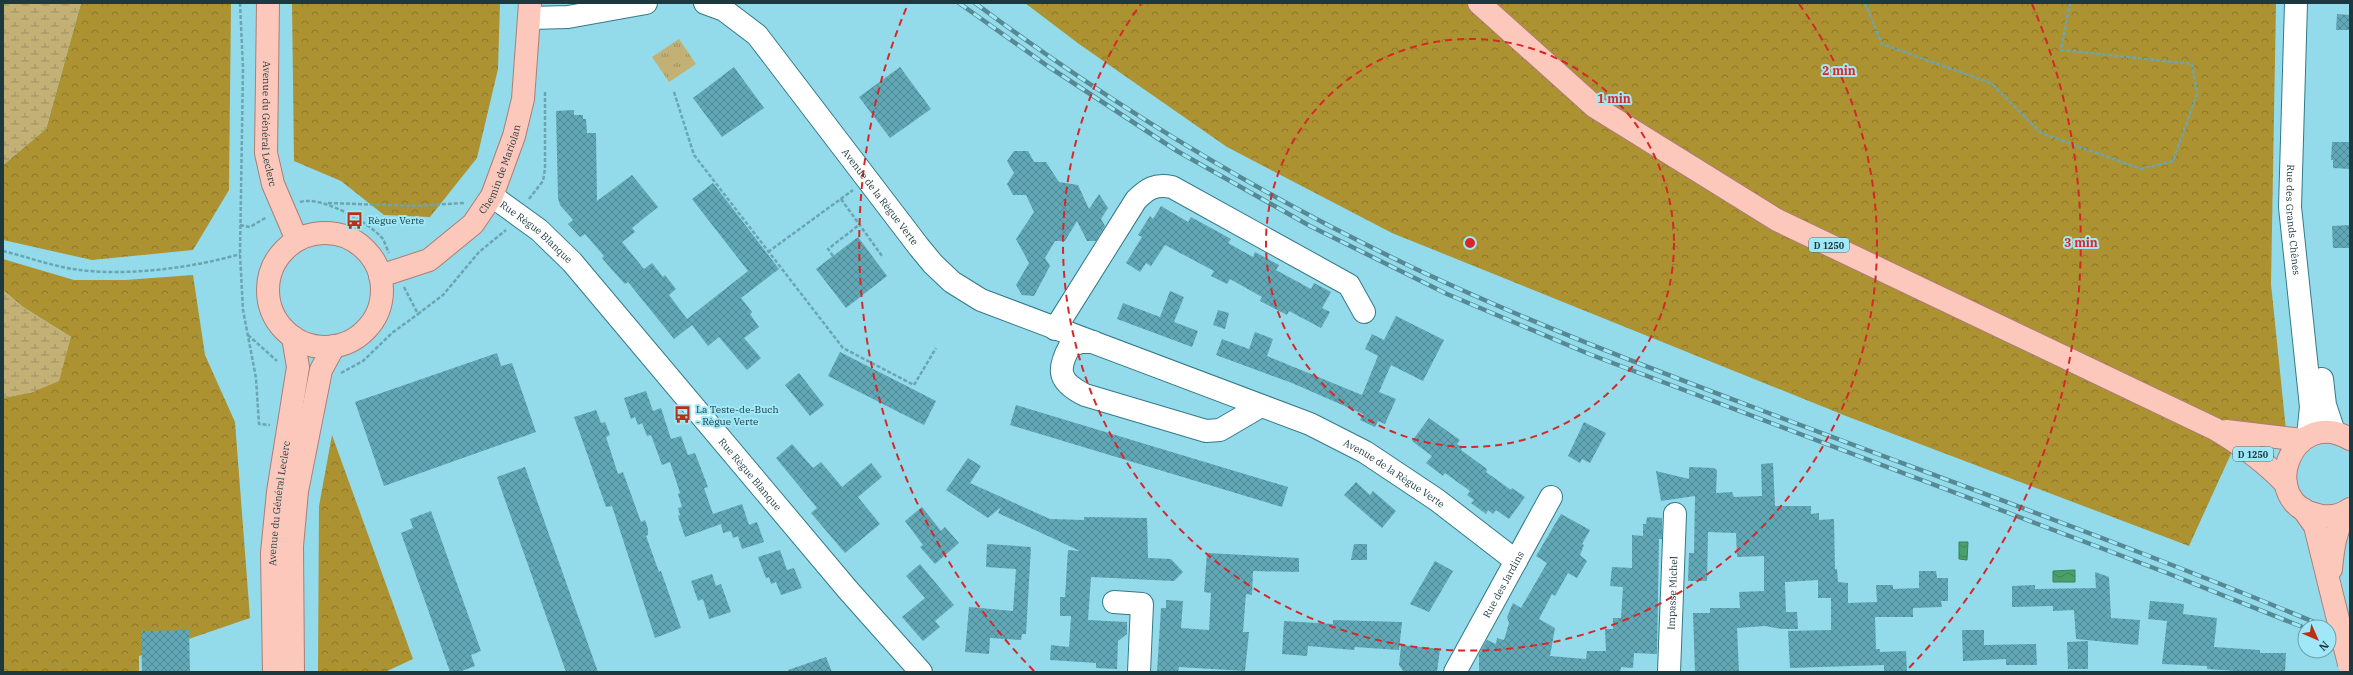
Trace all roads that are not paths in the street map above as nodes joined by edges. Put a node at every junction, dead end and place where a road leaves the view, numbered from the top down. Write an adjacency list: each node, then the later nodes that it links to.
1 (268, 3): 9 (main road, Avenue du Général Leclerc)
2 (646, 3): 7 (street)
3 (705, 3): 12 (street, Avenue de la Règue Verte)
4 (1479, 3): 17 (main road, D 1250)
5 (2296, 3): 19 (street, Rue des Grands Chênes)
6 (2307, 3): 18 (street, Rue des Grands Chênes)
7 (530, 11): 8 (main road, Chemin de Mariolan)
8 (492, 196): 10 (main road, Chemin de Mariolan); 31 (street, Rue Règue Blanque)
9 (297, 240): 10 (main road); 13 (main road)
10 (389, 273): 15 (main road)
11 (1364, 312): 12 (street)
12 (1055, 329): 14 (street, Avenue de la Règue Verte)
13 (293, 337): 15 (main road); 29 (main road, Avenue du Général Leclerc)
14 (1092, 342): 16 (street, Avenue de la Règue Verte); 16 (street, Avenue de la Règue Verte)
15 (334, 346): 30 (main road, Avenue du Général Leclerc)
16 (1261, 406): 25 (street, Avenue de la Règue Verte)
17 (2215, 429): 19 (main road, D 1250); 20 (main road, D 1250)
18 (2342, 436): 19 (main road)
19 (2305, 438): 20 (main road)
20 (2286, 484): 22 (main road)
21 (1551, 497): 25 (street, Rue des Jardins)
22 (2303, 509): 23 (main road); 26 (main road)
23 (2348, 511): 26 (main road)
24 (1675, 514): 34 (street, Impasse Michel)
25 (1516, 561): 33 (street, Rue des Jardins)
26 (2330, 587): 28 (main road, bridge)
27 (1114, 602): 32 (street)
28 (2349, 667)
29 (274, 672)
30 (293, 672)
31 (922, 672)
32 (1139, 672)
33 (1455, 672)
34 (1669, 672)

